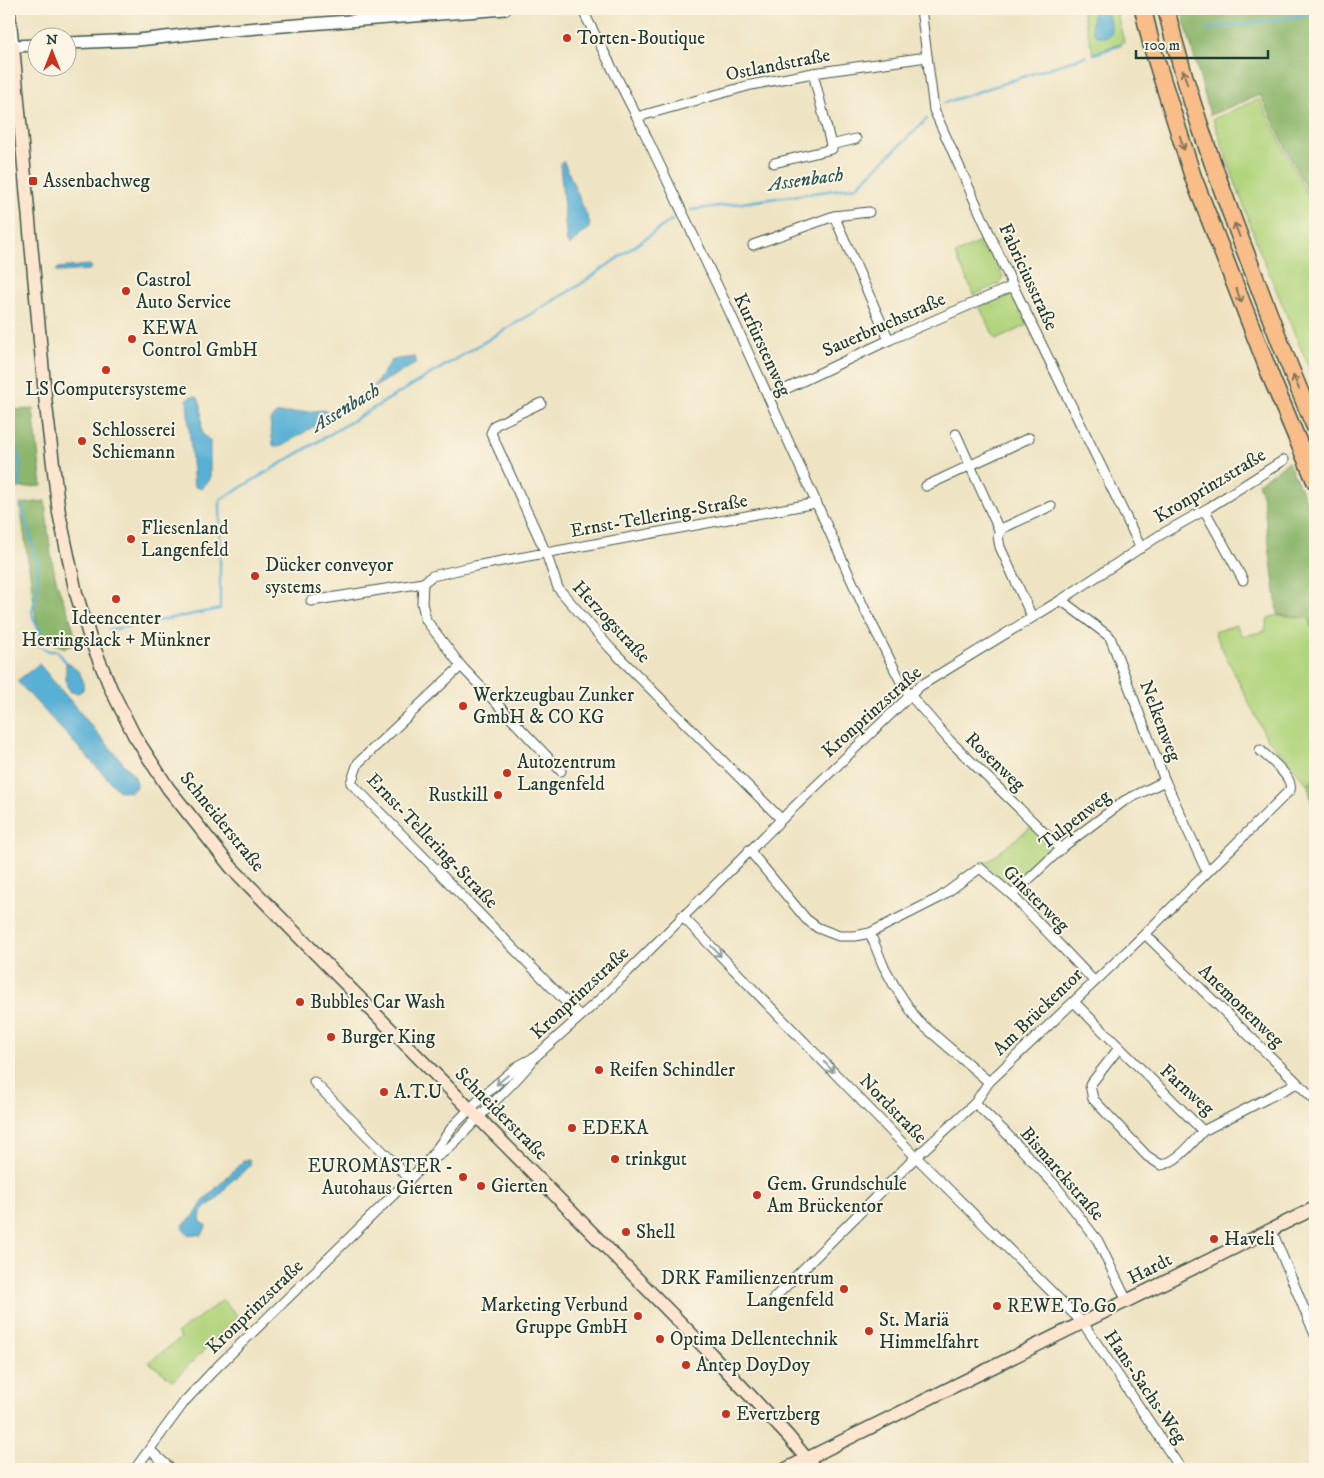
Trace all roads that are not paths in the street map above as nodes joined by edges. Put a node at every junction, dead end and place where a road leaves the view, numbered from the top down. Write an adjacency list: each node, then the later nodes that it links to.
1 (9, 9): 9 (street, Schneiderstraße)
2 (505, 9): 7 (street)
3 (582, 9): 12 (street, Kurfürstenweg)
4 (920, 9): 10 (street, Fabriciusstraße)
5 (1143, 9): 28 (highway, one-way to 28)
6 (1166, 9): 23 (highway, one-way to 6)
7 (78, 43)
8 (28, 46): 9 (street)
9 (11, 47): 63 (main road, Schneiderstraße)
10 (928, 57): 11 (street, Ostlandstraße); 19 (street, Fabriciusstraße)
11 (813, 73): 12 (street, Ostlandstraße); 14 (street)
12 (637, 117): 21 (street, Kurfürstenweg)
13 (856, 139): 14 (street)
14 (831, 145): 15 (street)
15 (774, 163)
16 (869, 212): 17 (street)
17 (834, 216): 18 (street); 20 (street)
18 (753, 245)
19 (1013, 286): 20 (street, Sauerbruchstraße); 34 (street, Fabriciusstraße)
20 (889, 340): 21 (street, Sauerbruchstraße)
21 (769, 397): 30 (street, Kurfürstenweg)
22 (541, 403): 35 (street, Herzogstraße)
23 (1315, 427)
24 (956, 434): 27 (street)
25 (1028, 438): 27 (street)
26 (1284, 460): 32 (street, Kronprinzstraße)
27 (970, 466): 29 (street); 33 (street)
28 (1315, 481)
29 (926, 486)
30 (816, 503): 35 (street, Ernst-Tellering-Straße); 42 (street, Kurfürstenweg)
31 (1050, 506): 33 (street)
32 (1205, 511): 34 (street, Kronprinzstraße); 36 (street)
33 (1000, 532): 40 (street)
34 (1141, 548): 38 (street, Kronprinzstraße)
35 (546, 553): 37 (street, Ernst-Tellering-Straße); 46 (street, Herzogstraße)
36 (1243, 580)
37 (423, 583): 39 (street, Ernst-Tellering-Straße); 41 (street)
38 (1061, 600): 40 (street, Kronprinzstraße); 45 (street, Nelkenweg)
39 (312, 601)
40 (1032, 617): 42 (street, Kronprinzstraße)
41 (461, 666): 44 (street); 56 (street, Ernst-Tellering-Straße)
42 (910, 695): 46 (street, Kronprinzstraße); 47 (street, Rosenweg)
43 (1260, 750): 49 (street, Am Brückentor)
44 (561, 771)
45 (1165, 781): 47 (street, Tulpenweg); 49 (street, Nelkenweg)
46 (781, 819): 48 (street, Kronprinzstraße)
47 (1061, 848): 50 (street, Tulpenweg)
48 (750, 850): 51 (street, Kronprinzstraße); 52 (street)
49 (1207, 872): 53 (street, Am Brückentor)
50 (1012, 896): 52 (street, Ginsterweg); 54 (street, Ginsterweg)
51 (682, 916): 56 (street, Kronprinzstraße); 65 (street, Nordstraße, one-way to 65)
52 (870, 933): 59 (street)
53 (1145, 934): 54 (street, Am Brückentor); 60 (street, Anemonenweg)
54 (1094, 981): 55 (street, Am Brückentor)
55 (1074, 1002): 57 (street, Farnweg); 59 (street, Am Brückentor)
56 (580, 1016): 63 (street, Kronprinzstraße)
57 (1119, 1048): 64 (street, Farnweg); 64 (street)
58 (314, 1082): 66 (street)
59 (989, 1082): 62 (street, Am Brückentor)
60 (1297, 1083): 61 (street, Anemonenweg); 64 (street, Farnweg)
61 (1315, 1100)
62 (974, 1102): 65 (street, Am Brückentor); 70 (street, Bismarckstraße)
63 (474, 1113): 66 (street, Kronprinzstraße); 74 (main road, Schneiderstraße)
64 (1203, 1131)
65 (916, 1157): 69 (street, Am Brückentor); 71 (street, Nordstraße)
66 (410, 1179): 73 (street, Kronprinzstraße)
67 (1315, 1208): 68 (main road, Hardt)
68 (1271, 1229): 70 (main road, Hardt); 72 (street)
69 (774, 1298)
70 (1128, 1301): 71 (main road, Hardt)
71 (1083, 1324): 74 (main road, Hardt); 78 (street, Hans-Sachs-Weg)
72 (1315, 1335)
73 (150, 1450): 75 (street, Kronprinzstraße); 76 (street)
74 (811, 1464): 77 (main road, Hardt)
75 (135, 1469)
76 (171, 1469)
77 (786, 1469)
78 (1181, 1469)

